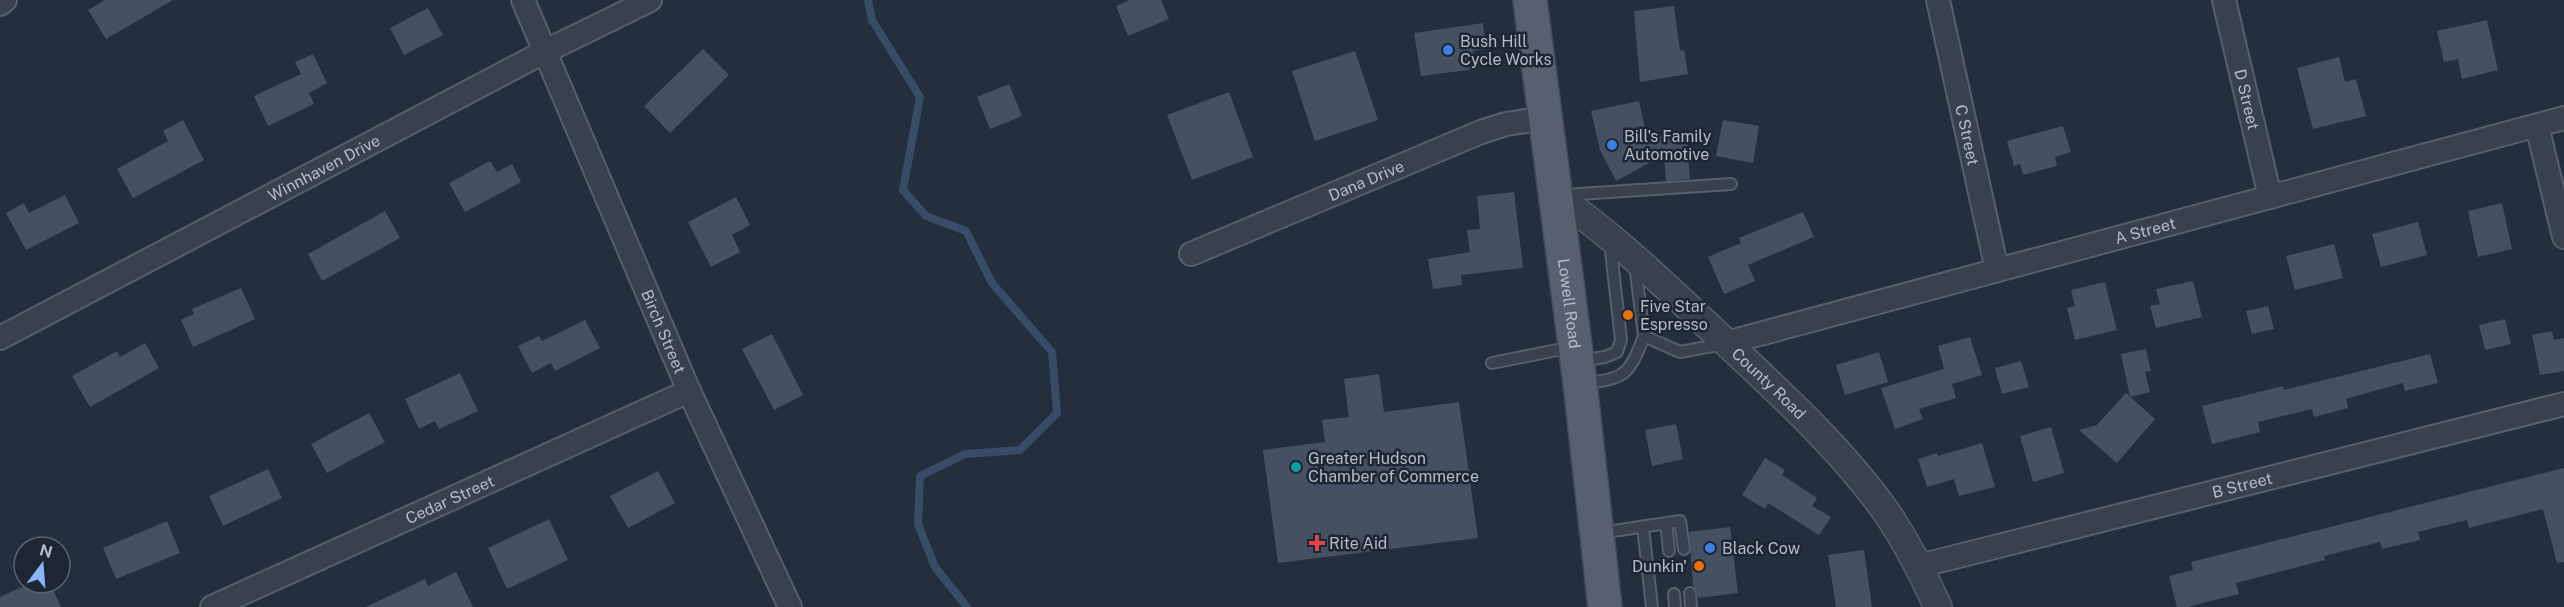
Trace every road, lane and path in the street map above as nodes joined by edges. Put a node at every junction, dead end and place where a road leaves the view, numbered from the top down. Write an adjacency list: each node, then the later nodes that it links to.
1 (5, 0): 7 (street)
2 (523, 0): 8 (street, Birch Street)
3 (650, 0): 8 (street, Winnhaven Drive)
4 (1530, 0): 9 (main road, Lowell Road)
5 (1938, 0): 19 (street, C Street)
6 (2224, 0): 14 (street, D Street)
7 (0, 4)
8 (544, 52): 21 (street, Winnhaven Drive); 25 (street, Birch Street)
9 (1546, 118): 13 (main road, Lowell Road); 17 (street, Dana Drive)
10 (2564, 118): 11 (street, A Street)
11 (2536, 126): 14 (street, A Street); 16 (street)
12 (1731, 184): 13 (lane)
13 (1556, 196): 15 (street, County Road); 24 (main road, Lowell Road)
14 (2270, 197): 19 (street, A Street)
15 (1609, 236): 18 (street, County Road); 24 (lane)
16 (2564, 237)
17 (1191, 254)
18 (1634, 257): 20 (lane); 22 (street, County Road)
19 (1997, 270): 22 (street, A Street)
20 (1644, 336): 22 (lane); 24 (lane)
21 (0, 338)
22 (1726, 343): 32 (street, County Road)
23 (1492, 363): 24 (lane)
24 (1578, 364): 29 (main road, Lowell Road)
25 (689, 392): 35 (street, Cedar Street); 36 (street, Birch Street)
26 (2564, 404): 32 (street, B Street)
27 (1666, 524): 28 (lane); 30 (lane); 31 (lane)
28 (1643, 527): 29 (lane); 38 (lane)
29 (1598, 533): 37 (main road, Lowell Road)
30 (1684, 549)
31 (1669, 551)
32 (1919, 566): 41 (street, County Road)
33 (1690, 592): 40 (lane)
34 (1674, 594): 39 (lane)
35 (212, 607)
36 (790, 607)
37 (1605, 607)
38 (1652, 607)
39 (1675, 607)
40 (1691, 607)
41 (1938, 607)

